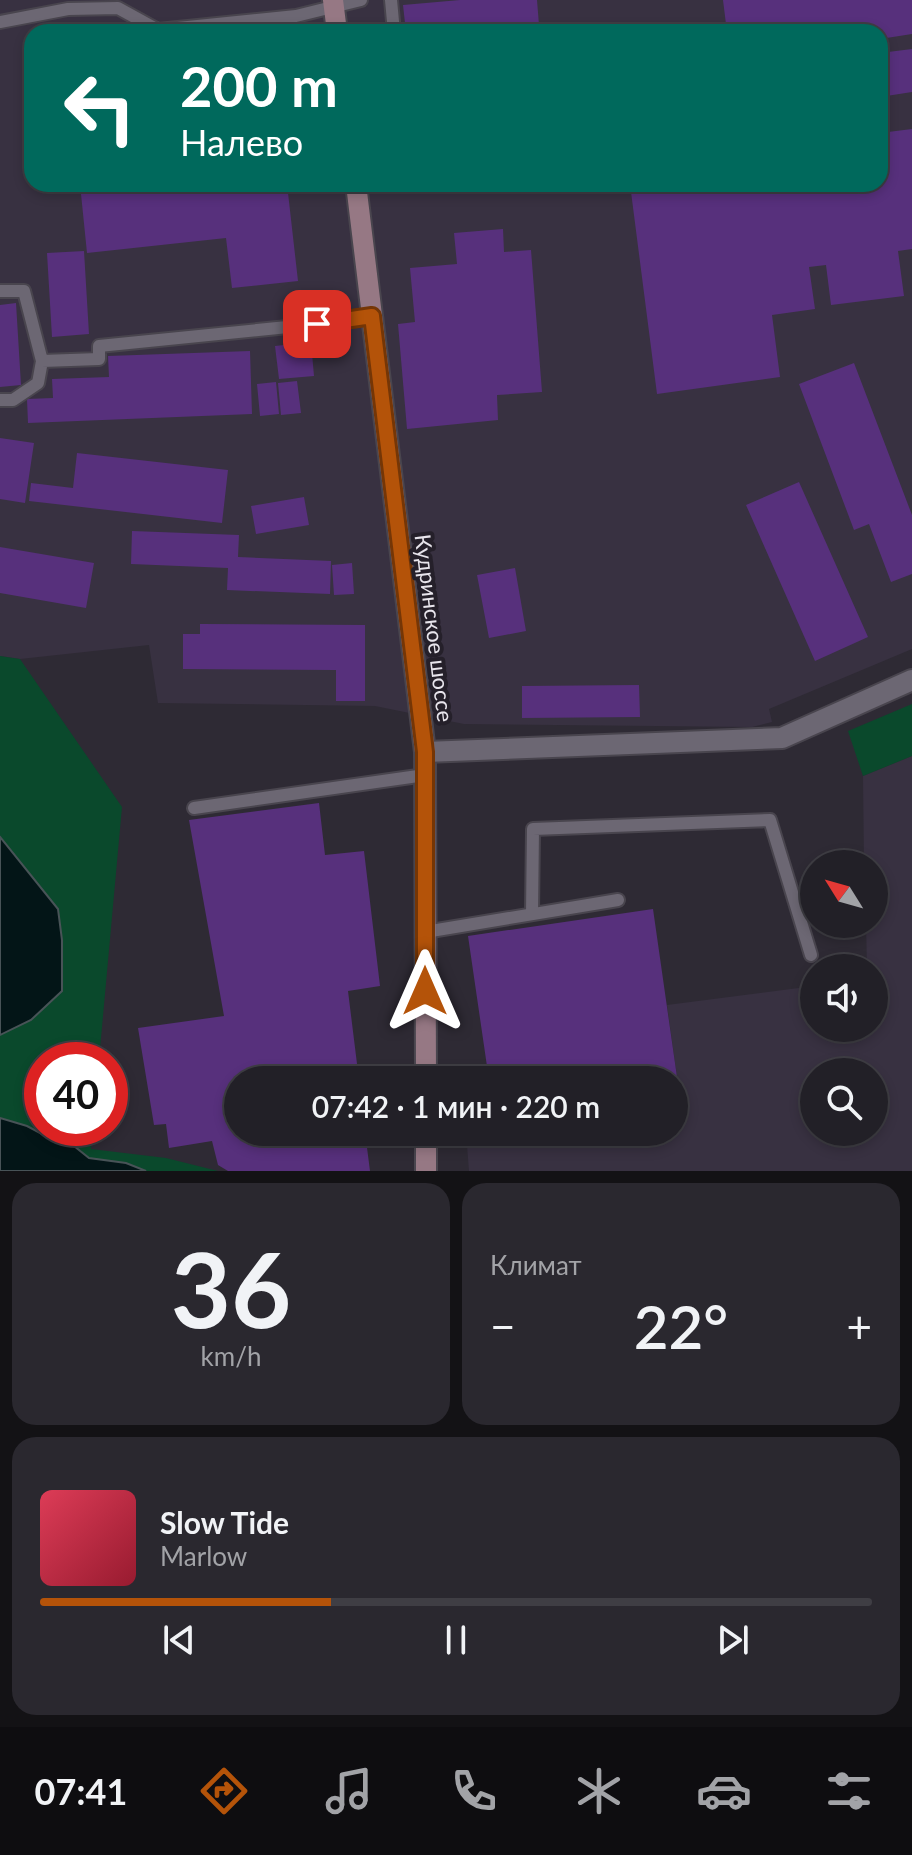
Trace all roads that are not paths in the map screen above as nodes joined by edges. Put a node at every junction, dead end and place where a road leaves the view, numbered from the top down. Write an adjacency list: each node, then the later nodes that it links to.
1 (361, 0): 3 (lane)
2 (391, 0): 8 (lane)
3 (334, 4): 6 (lane); 7 (street)
4 (0, 22): 5 (lane)
5 (147, 24)
6 (223, 24)
7 (336, 24)
8 (393, 24)
9 (357, 192): 11 (street, Кудринское шоссе)
10 (0, 291): 12 (lane)
11 (372, 316): 12 (lane); 15 (street, Кудринское шоссе)
12 (42, 361): 13 (lane)
13 (0, 400)
14 (912, 680): 15 (street)
15 (425, 752): 16 (street, Кудринское шоссе)
16 (425, 775): 17 (lane); 20 (street, Кудринское шоссе)
17 (194, 808)
18 (618, 900): 19 (lane)
19 (532, 914): 20 (lane); 21 (lane)
20 (425, 932): 22 (street, Кудринское шоссе)
21 (811, 954)
22 (426, 1066)
23 (426, 1146): 24 (street)
24 (426, 1171)

